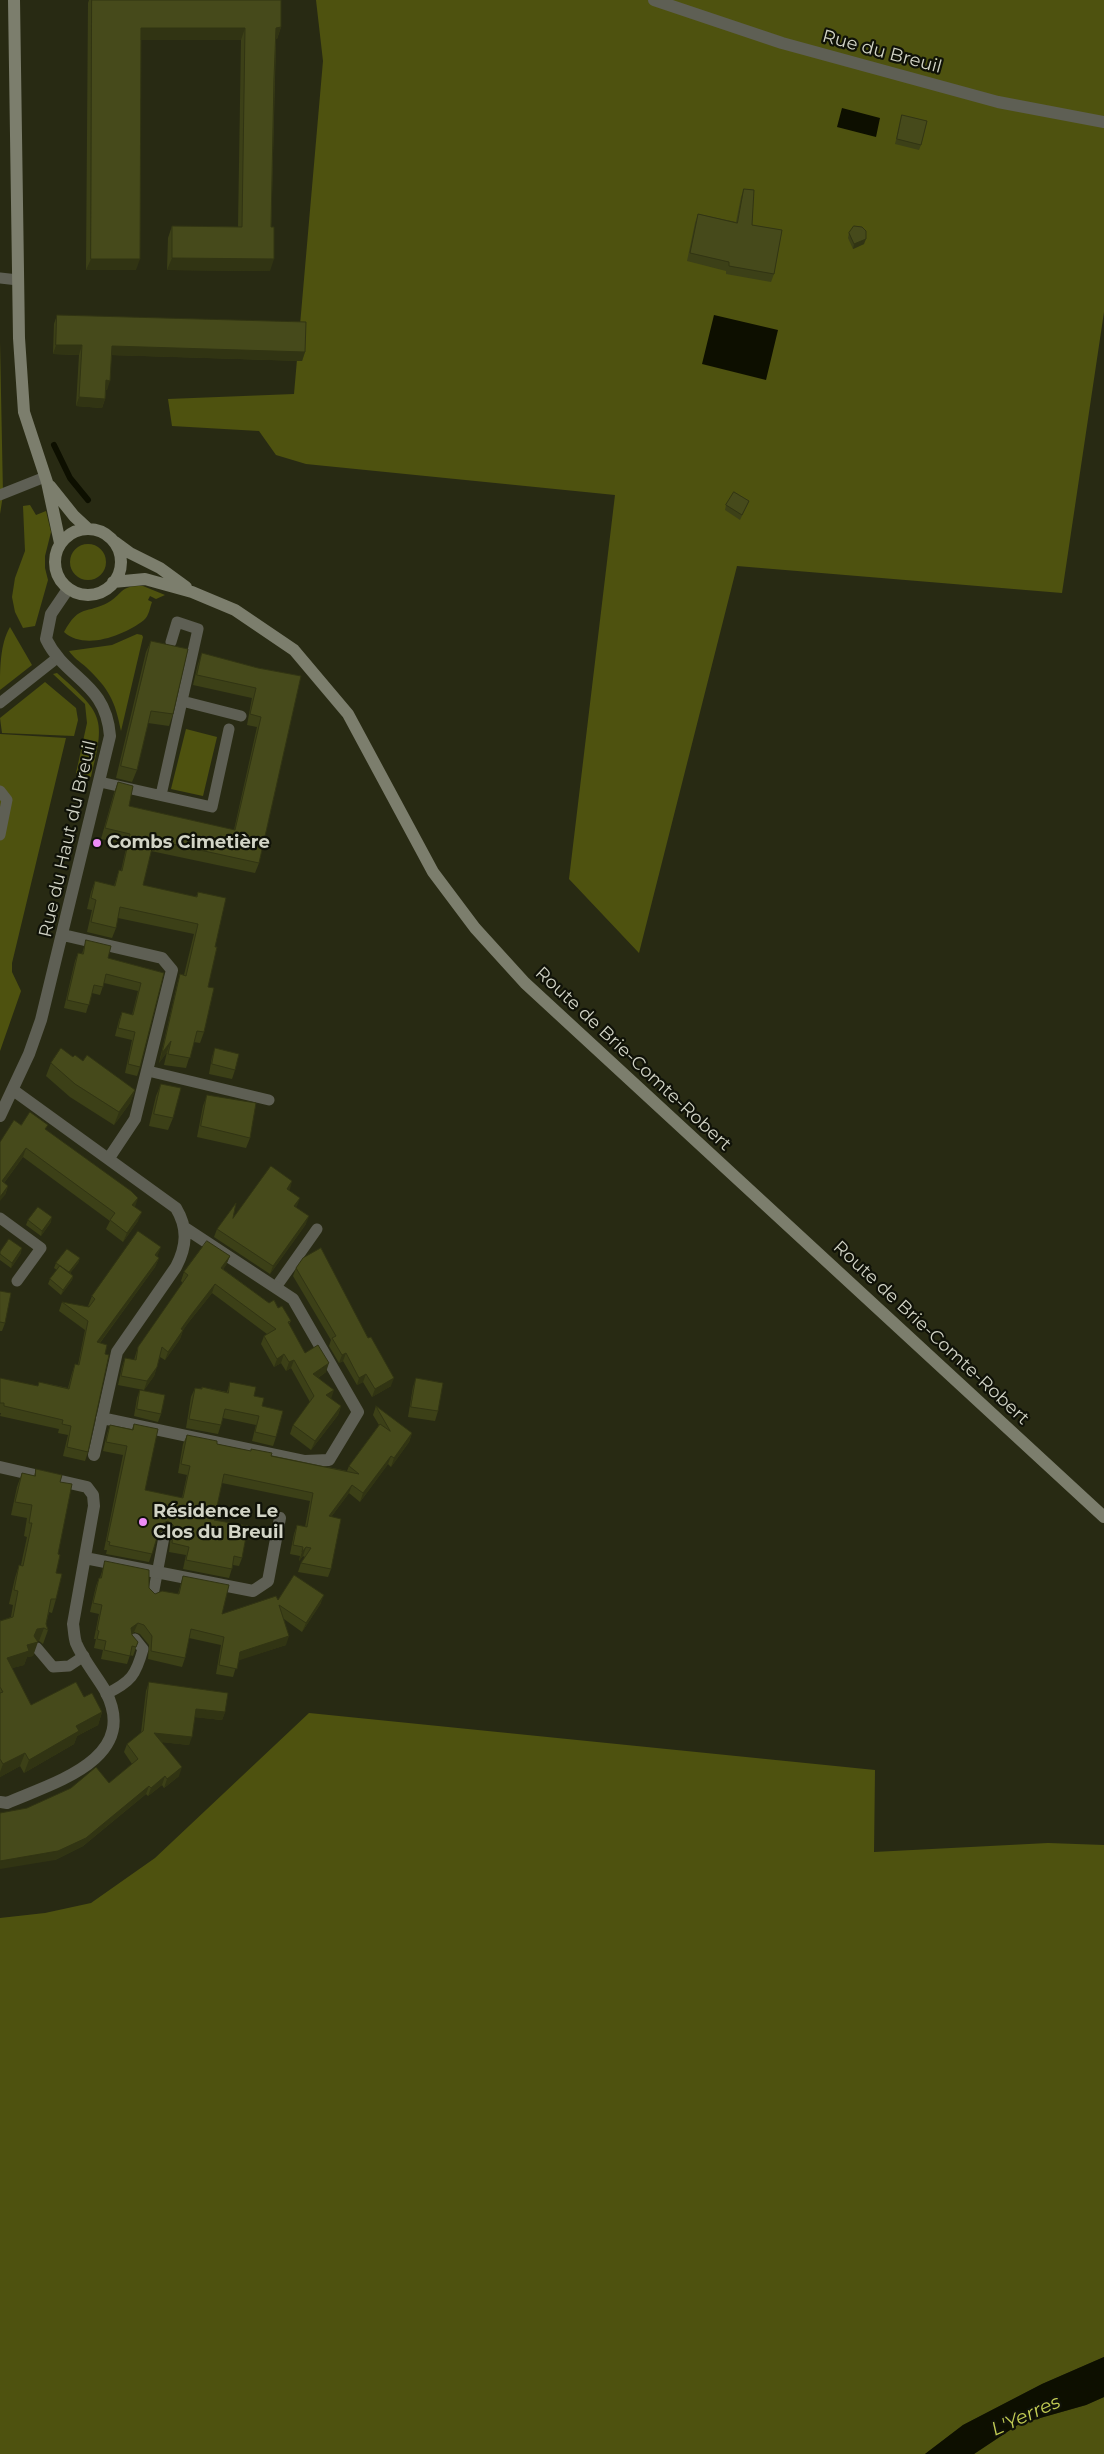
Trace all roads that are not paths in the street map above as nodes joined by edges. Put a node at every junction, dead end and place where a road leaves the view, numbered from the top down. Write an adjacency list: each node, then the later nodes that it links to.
1 (14, 0): 5 (main road)
2 (654, 0): 3 (street, Rue du Breuil)
3 (1104, 122)
4 (0, 278): 5 (lane)
5 (18, 280): 6 (main road)
6 (46, 480): 7 (lane); 8 (main road); 10 (main road)
7 (0, 495)
8 (88, 529): 9 (main road); 10 (main road)
9 (113, 541): 11 (main road); 13 (main road, Route de Brie-Comte-Robert)
10 (60, 542): 12 (main road)
11 (113, 582): 12 (main road); 13 (main road, Route de Brie-Comte-Robert)
12 (68, 589): 15 (street, Rue du Haut du Breuil)
13 (192, 592): 38 (main road, Route de Brie-Comte-Robert)
14 (172, 642): 16 (lane)
15 (57, 658): 17 (lane); 20 (street, Rue du Haut du Breuil)
16 (182, 701): 18 (lane); 22 (lane)
17 (0, 703)
18 (241, 716)
19 (229, 728): 22 (lane)
20 (100, 782): 22 (lane); 24 (street, Rue du Haut du Breuil)
21 (0, 791): 23 (lane)
22 (160, 796)
23 (0, 836)
24 (63, 935): 25 (street); 26 (street, Rue du Haut du Breuil)
25 (148, 1071): 27 (lane); 29 (street)
26 (12, 1090): 28 (street, Rue du Haut du Breuil); 29 (street)
27 (269, 1100)
28 (0, 1116)
29 (109, 1158): 31 (street)
30 (0, 1218): 33 (lane)
31 (185, 1228): 34 (street); 35 (street)
32 (317, 1228): 34 (lane)
33 (17, 1281)
34 (276, 1287): 35 (street)
35 (102, 1418): 36 (street)
36 (94, 1455)
37 (0, 1467): 41 (street)
38 (1104, 1517)
39 (280, 1518): 42 (street)
40 (164, 1537): 42 (lane)
41 (85, 1558): 42 (street); 46 (street)
42 (157, 1572): 43 (lane)
43 (153, 1595)
44 (135, 1640): 47 (lane)
45 (37, 1648): 46 (lane)
46 (84, 1656): 47 (street)
47 (106, 1694): 48 (street)
48 (0, 1802)

